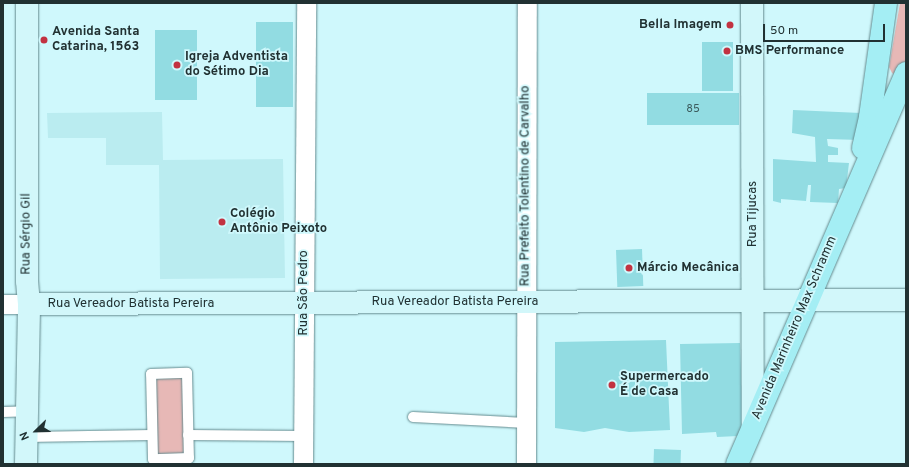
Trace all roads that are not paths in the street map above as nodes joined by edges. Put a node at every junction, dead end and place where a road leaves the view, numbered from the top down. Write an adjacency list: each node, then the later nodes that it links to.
1 (27, 3): 14 (street, Rua Sérgio Gil)
2 (306, 3): 12 (street, Rua São Pedro)
3 (527, 3): 11 (street, Rua Prefeito Tolentino de Carvalho)
4 (752, 3): 8 (street, Rua Tijucas)
5 (886, 3): 7 (main road)
6 (906, 73): 7 (main road)
7 (854, 192): 9 (main road, Avenida Marinheiro Max Schramm)
8 (753, 300): 9 (street, Rua Vereador Batista Pereira); 11 (street, Rua Vereador Batista Pereira); 19 (street, Rua Tijucas)
9 (807, 300): 10 (street, Rua Vereador Batista Pereira); 19 (main road, Avenida Marinheiro Max Schramm)
10 (906, 300)
11 (526, 301): 12 (street, Rua Vereador Batista Pereira); 18 (street, Rua Prefeito Tolentino de Carvalho)
12 (305, 303): 14 (street, Rua Vereador Batista Pereira); 22 (street, Rua São Pedro)
13 (3, 304): 14 (street, Rua Vereador Batista Pereira)
14 (29, 304): 15 (street, Rua Sérgio Gil)
15 (26, 411): 16 (lane); 23 (street, Rua Sérgio Gil)
16 (3, 412)
17 (413, 417): 18 (lane)
18 (526, 423): 26 (street, Rua Prefeito Tolentino de Carvalho)
19 (753, 426): 27 (main road, Avenida Marinheiro Max Schramm)
20 (152, 435): 21 (lane); 21 (lane); 23 (lane)
21 (188, 436): 22 (lane)
22 (304, 436): 25 (street, Rua São Pedro)
23 (26, 437): 24 (street, Rua Sérgio Gil)
24 (26, 464)
25 (303, 464)
26 (526, 464)
27 (737, 464)

